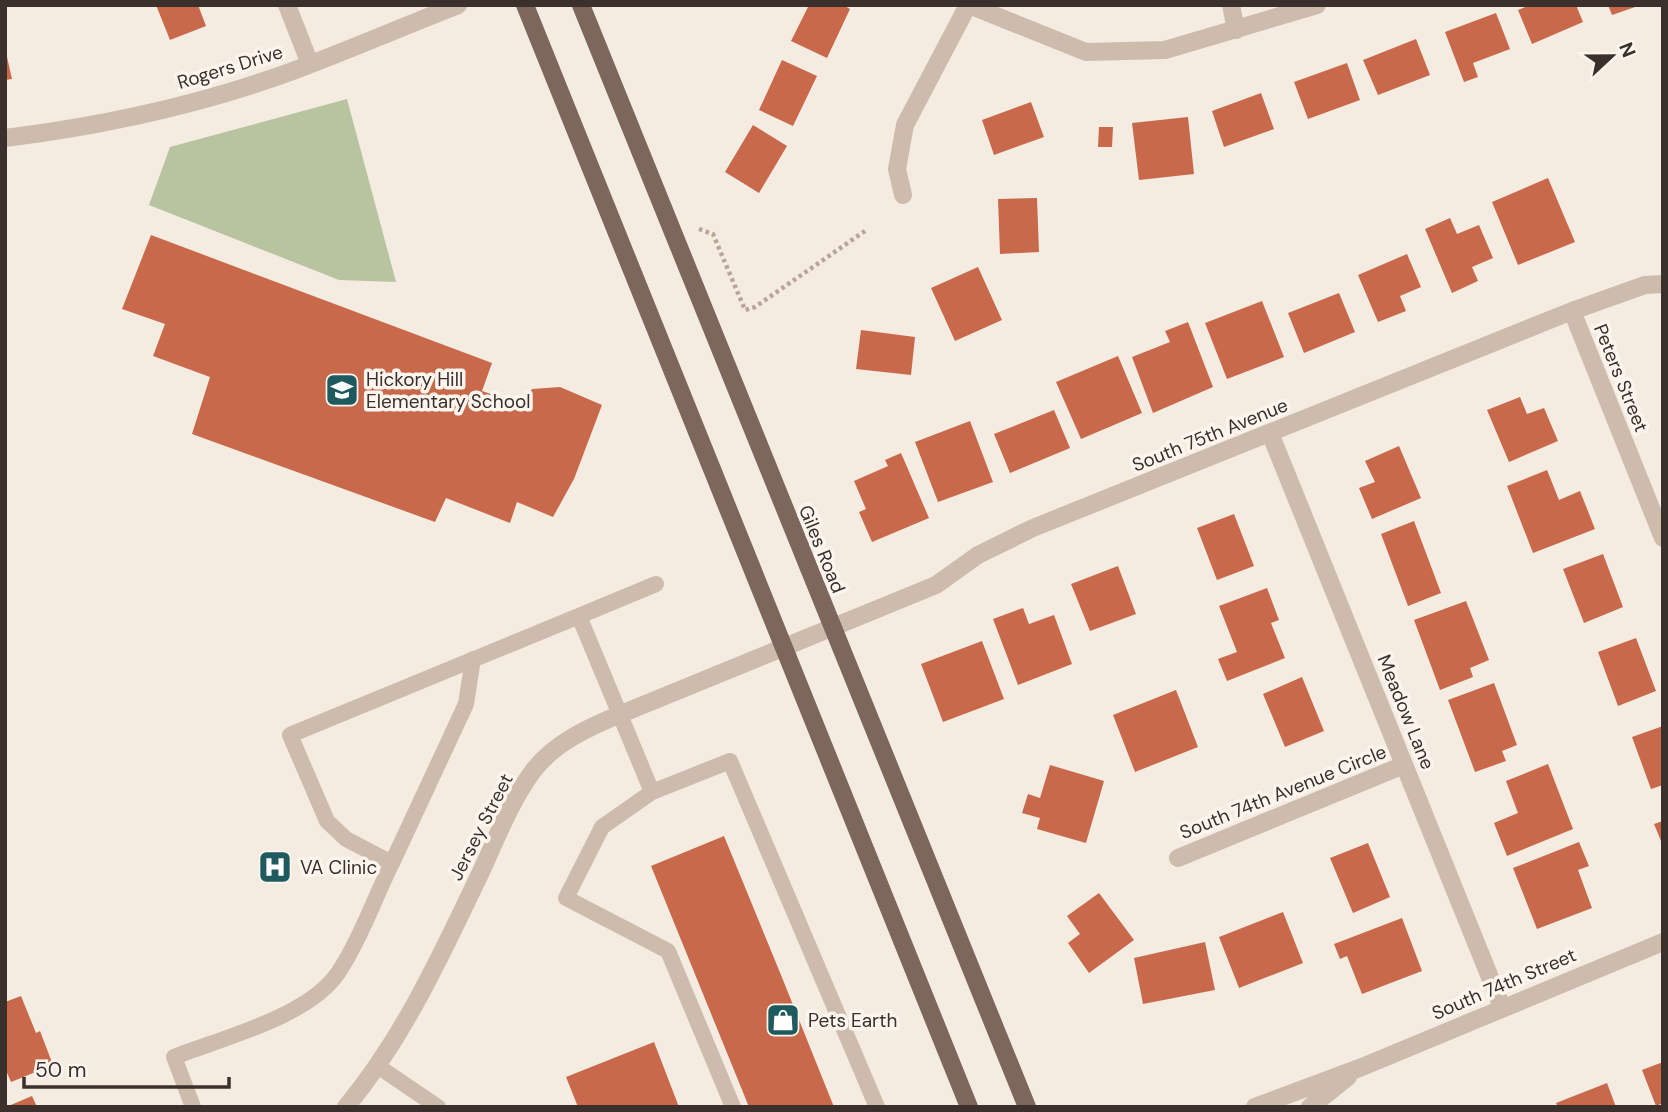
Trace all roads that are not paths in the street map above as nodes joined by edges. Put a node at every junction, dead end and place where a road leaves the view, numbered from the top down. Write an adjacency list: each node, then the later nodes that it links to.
1 (287, 5): 9 (street)
2 (458, 5): 9 (street, Rogers Drive)
3 (525, 5): 19 (main road)
4 (581, 5): 18 (main road, Giles Road)
5 (969, 5): 8 (street); 11 (street)
6 (1231, 5): 8 (street)
7 (1317, 5): 8 (street)
8 (1236, 30)
9 (310, 64): 10 (street, Rogers Drive)
10 (5, 138)
11 (903, 195)
12 (1663, 284): 13 (street, South 75th Avenue)
13 (1572, 311): 14 (street, South 75th Avenue); 15 (street, Peters Street)
14 (1270, 433): 18 (street, South 75th Avenue); 22 (street, Meadow Lane)
15 (1663, 538)
16 (656, 584): 17 (lane)
17 (579, 616): 20 (lane); 21 (lane)
18 (831, 628): 19 (street, South 75th Avenue); 36 (main road, Giles Road)
19 (783, 648): 21 (street, Jersey Street); 35 (main road)
20 (473, 659): 25 (lane); 25 (lane)
21 (621, 714): 23 (lane); 28 (street, Jersey Street)
22 (1404, 765): 24 (street, South 74th Avenue Circle); 27 (street, Meadow Lane)
23 (652, 792): 33 (lane); 34 (lane)
24 (1178, 858)
25 (392, 863): 30 (lane)
26 (1663, 942): 27 (street, South 74th Street)
27 (1502, 1007): 29 (street, South 74th Street)
28 (379, 1067): 31 (street, Jersey Street); 32 (lane)
29 (1362, 1067): 37 (street, South 74th Street); 38 (street, South 74th Street)
30 (193, 1107)
31 (346, 1107)
32 (438, 1107)
33 (733, 1107)
34 (877, 1107)
35 (969, 1107)
36 (1027, 1107)
37 (1255, 1107)
38 (1310, 1107)

